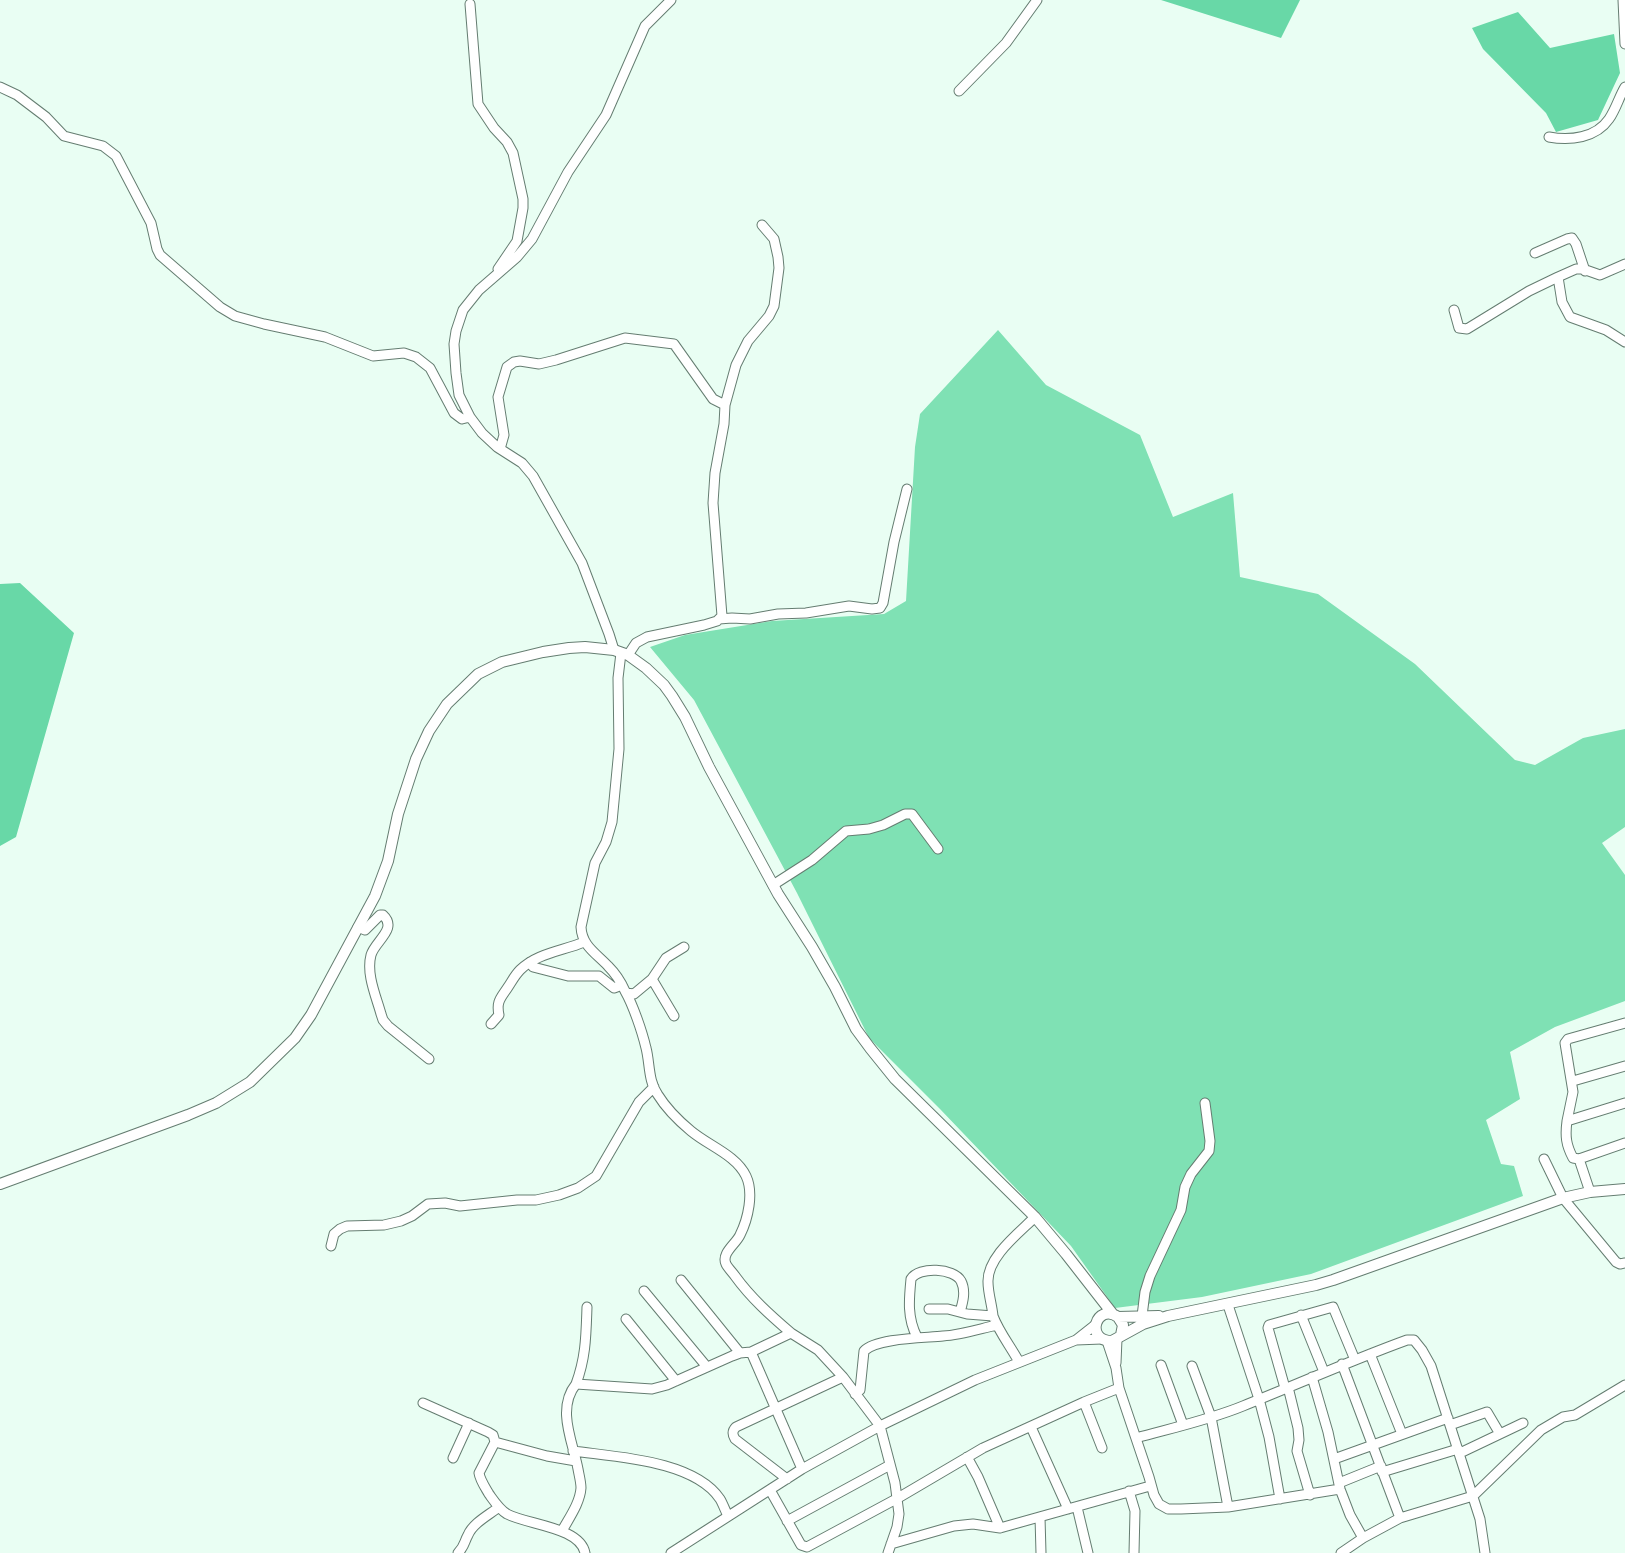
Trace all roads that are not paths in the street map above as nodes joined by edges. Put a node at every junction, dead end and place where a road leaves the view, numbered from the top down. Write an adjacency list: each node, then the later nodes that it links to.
1 (671, 0): 16 (street)
2 (1037, 0): 9 (street)
3 (1623, 0): 5 (street)
4 (470, 4): 16 (street)
5 (1625, 40): 6 (street)
6 (1625, 44)
7 (0, 87): 20 (street)
8 (1625, 87): 10 (street)
9 (959, 91)
10 (1549, 138)
11 (762, 226): 19 (street)
12 (1535, 253): 14 (street)
13 (1625, 264): 14 (street)
14 (1585, 271): 15 (street)
15 (1558, 277): 17 (street); 18 (street)
16 (485, 284): 20 (street)
17 (1454, 310)
18 (1625, 342)
19 (725, 405): 21 (street); 23 (street)
20 (470, 418): 21 (street)
21 (500, 449): 24 (street)
22 (906, 489): 23 (street)
23 (719, 619): 24 (street)
24 (621, 653): 26 (street); 27 (street); 28 (street)
25 (938, 849): 26 (street)
26 (774, 885): 50 (street)
27 (358, 927): 36 (street); 46 (street)
28 (584, 942): 30 (street); 32 (street)
29 (684, 947): 31 (street)
30 (530, 962): 32 (street); 35 (street)
31 (652, 979): 32 (street); 33 (street)
32 (624, 989): 39 (street)
33 (674, 1016)
34 (1625, 1023): 38 (street)
35 (491, 1024)
36 (429, 1059)
37 (1625, 1066): 38 (street)
38 (1573, 1081): 42 (street)
39 (654, 1087): 51 (street); 67 (street)
40 (1205, 1103): 62 (street)
41 (1625, 1103): 42 (street)
42 (1567, 1121): 45 (street)
43 (1625, 1143): 45 (street)
44 (1544, 1159): 49 (street)
45 (1579, 1159): 48 (street)
46 (0, 1184)
47 (1625, 1189): 48 (street)
48 (1590, 1192): 49 (street)
49 (1563, 1198): 52 (street); 56 (street)
50 (1035, 1218): 54 (street); 65 (street)
51 (331, 1246)
52 (1625, 1262)
53 (681, 1280): 72 (street)
54 (1093, 1290): 60 (street); 66 (street)
55 (644, 1291): 79 (street)
56 (1228, 1304): 63 (street); 89 (street)
57 (587, 1307): 84 (street)
58 (929, 1309): 59 (street)
59 (960, 1312): 65 (street); 68 (street)
60 (1115, 1315): 62 (street); 66 (street); 69 (street)
61 (1301, 1315): 74 (street); 80 (street); 87 (street)
62 (1142, 1316): 63 (street)
63 (1168, 1316): 69 (street)
64 (626, 1319): 83 (street)
65 (995, 1321): 68 (street); 75 (street)
66 (1096, 1324): 69 (street); 70 (street)
67 (791, 1332): 71 (street); 82 (street)
68 (917, 1337): 88 (street)
69 (1111, 1338): 70 (street); 86 (street)
70 (1076, 1340): 75 (street)
71 (751, 1352): 72 (street); 92 (street)
72 (740, 1353): 79 (street)
73 (1370, 1354): 74 (street); 94 (street); 100 (street)
74 (1355, 1360): 76 (street)
75 (1019, 1362): 98 (street)
76 (1342, 1364): 80 (street); 104 (street)
77 (1161, 1365): 97 (street)
78 (1192, 1366): 93 (street)
79 (707, 1367): 83 (street)
80 (1324, 1372): 81 (street)
81 (1312, 1377): 87 (street); 110 (street)
82 (843, 1378): 88 (street); 92 (street)
83 (676, 1381): 84 (street)
84 (576, 1384): 107 (street)
85 (1625, 1385): 120 (street)
86 (1119, 1388): 90 (street); 102 (street)
87 (1287, 1388): 89 (street); 119 (street)
88 (855, 1394): 98 (street)
89 (1259, 1399): 93 (street); 122 (street)
90 (1084, 1402): 99 (street); 105 (street)
91 (423, 1403): 95 (street)
92 (777, 1409): 112 (street); 114 (street)
93 (1211, 1417): 97 (street); 124 (street)
94 (1449, 1421): 100 (street); 101 (street); 106 (street)
95 (469, 1423): 103 (street); 109 (street)
96 (1524, 1423): 101 (street)
97 (1183, 1425): 102 (street)
98 (880, 1426): 111 (street); 112 (street)
99 (1032, 1427): 108 (street); 125 (street)
100 (1402, 1434): 104 (street)
101 (1500, 1434): 106 (street)
102 (1136, 1438): 115 (street)
103 (495, 1442): 107 (street); 123 (street)
104 (1372, 1444): 110 (street); 113 (street)
105 (1102, 1448)
106 (1459, 1451): 113 (street); 120 (street)
107 (575, 1456): 126 (street); 131 (street)
108 (967, 1457): 121 (street); 130 (street)
109 (453, 1458)
110 (1334, 1459): 116 (street)
111 (890, 1465): 121 (street); 129 (street)
112 (802, 1469): 114 (street)
113 (1382, 1469): 116 (street); 128 (street)
114 (786, 1479): 117 (street)
115 (1150, 1486): 118 (street); 124 (street)
116 (1340, 1486): 119 (street); 132 (street)
117 (770, 1490): 126 (street); 129 (street)
118 (1129, 1491): 125 (street); 140 (street)
119 (1310, 1495): 122 (street)
120 (1473, 1496): 128 (street); 134 (street)
121 (898, 1498): 129 (street); 133 (street)
122 (1280, 1500): 124 (street)
123 (499, 1507): 131 (street); 135 (street)
124 (1228, 1507)
125 (1073, 1508): 127 (street); 139 (street)
126 (728, 1516): 137 (street)
127 (1040, 1517): 130 (street); 138 (street)
128 (1400, 1518): 132 (street)
129 (787, 1521)
130 (1000, 1528): 133 (street)
131 (562, 1531): 136 (street)
132 (1363, 1538): 141 (street)
133 (890, 1549)
134 (1485, 1549)
135 (458, 1553)
136 (585, 1553)
137 (671, 1553)
138 (1041, 1553)
139 (1088, 1553)
140 (1134, 1553)
141 (1341, 1553)

